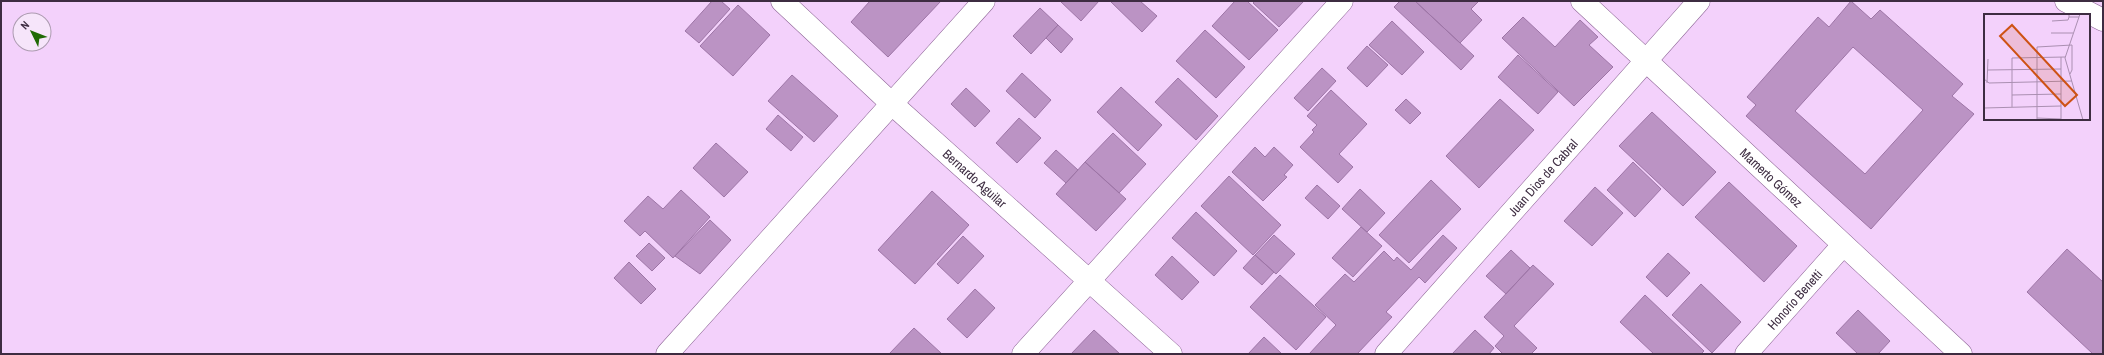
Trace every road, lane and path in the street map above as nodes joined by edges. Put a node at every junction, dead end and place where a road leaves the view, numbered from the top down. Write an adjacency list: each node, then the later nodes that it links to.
1 (782, 1): 9 (street, Bernardo Aguilar)
2 (984, 1): 9 (street)
3 (1342, 1): 11 (street)
4 (1582, 1): 8 (street, Mamerto Gómez)
5 (1699, 1): 8 (street, Juan Dios de Cabral)
6 (2066, 1): 7 (street)
7 (2103, 20)
8 (1647, 60): 10 (street, Mamerto Gómez); 15 (street, Juan Dios de Cabral)
9 (891, 103): 11 (street, Bernardo Aguilar); 12 (street)
10 (1844, 245): 16 (street, Honorio Benetti); 17 (street, Mamerto Gómez)
11 (1090, 281): 13 (street); 14 (street, Bernardo Aguilar)
12 (667, 354)
13 (1024, 354)
14 (1171, 354)
15 (1386, 354)
16 (1746, 354)
17 (1961, 354)

